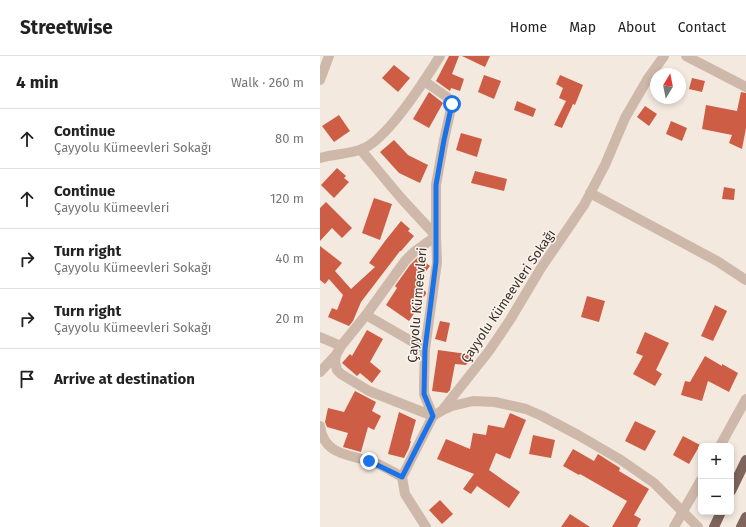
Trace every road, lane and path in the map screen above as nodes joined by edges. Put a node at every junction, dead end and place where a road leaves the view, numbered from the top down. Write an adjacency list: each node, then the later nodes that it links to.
1 (329, 56): 5 (street)
2 (440, 56): 6 (street)
3 (664, 56): 10 (street, Çayyolu Kümeevleri Sokağı)
4 (686, 56): 7 (street)
5 (320, 80)
6 (424, 81): 8 (street); 11 (street)
7 (746, 87)
8 (361, 150): 9 (street); 11 (street, Çayyolu Kümeevleri)
9 (320, 158)
10 (590, 193): 12 (street); 19 (street, Çayyolu Kümeevleri Sokağı)
11 (436, 236): 13 (street); 15 (street, Çayyolu Kümeevleri)
12 (746, 280)
13 (366, 315): 15 (street); 16 (street)
14 (320, 338): 16 (street)
15 (425, 349): 20 (street, Çayyolu Kümeevleri)
16 (338, 350): 17 (street); 20 (street)
17 (320, 372)
18 (746, 399): 22 (street)
19 (443, 410): 20 (street, Çayyolu Kümeevleri Sokağı); 27 (street, Çayyolu Kümeevleri Sokağı)
20 (433, 416): 24 (street)
21 (320, 426): 24 (street)
22 (722, 443)
23 (746, 460): 26 (main road)
24 (402, 477): 30 (street)
25 (698, 485): 27 (street)
26 (734, 485)
27 (683, 511): 31 (street); 32 (street, Çayyolu Kümeevleri Sokağı)
28 (720, 515): 33 (main road)
29 (746, 517): 34 (main road)
30 (426, 527)
31 (674, 527)
32 (698, 527)
33 (714, 527)
34 (741, 527)

